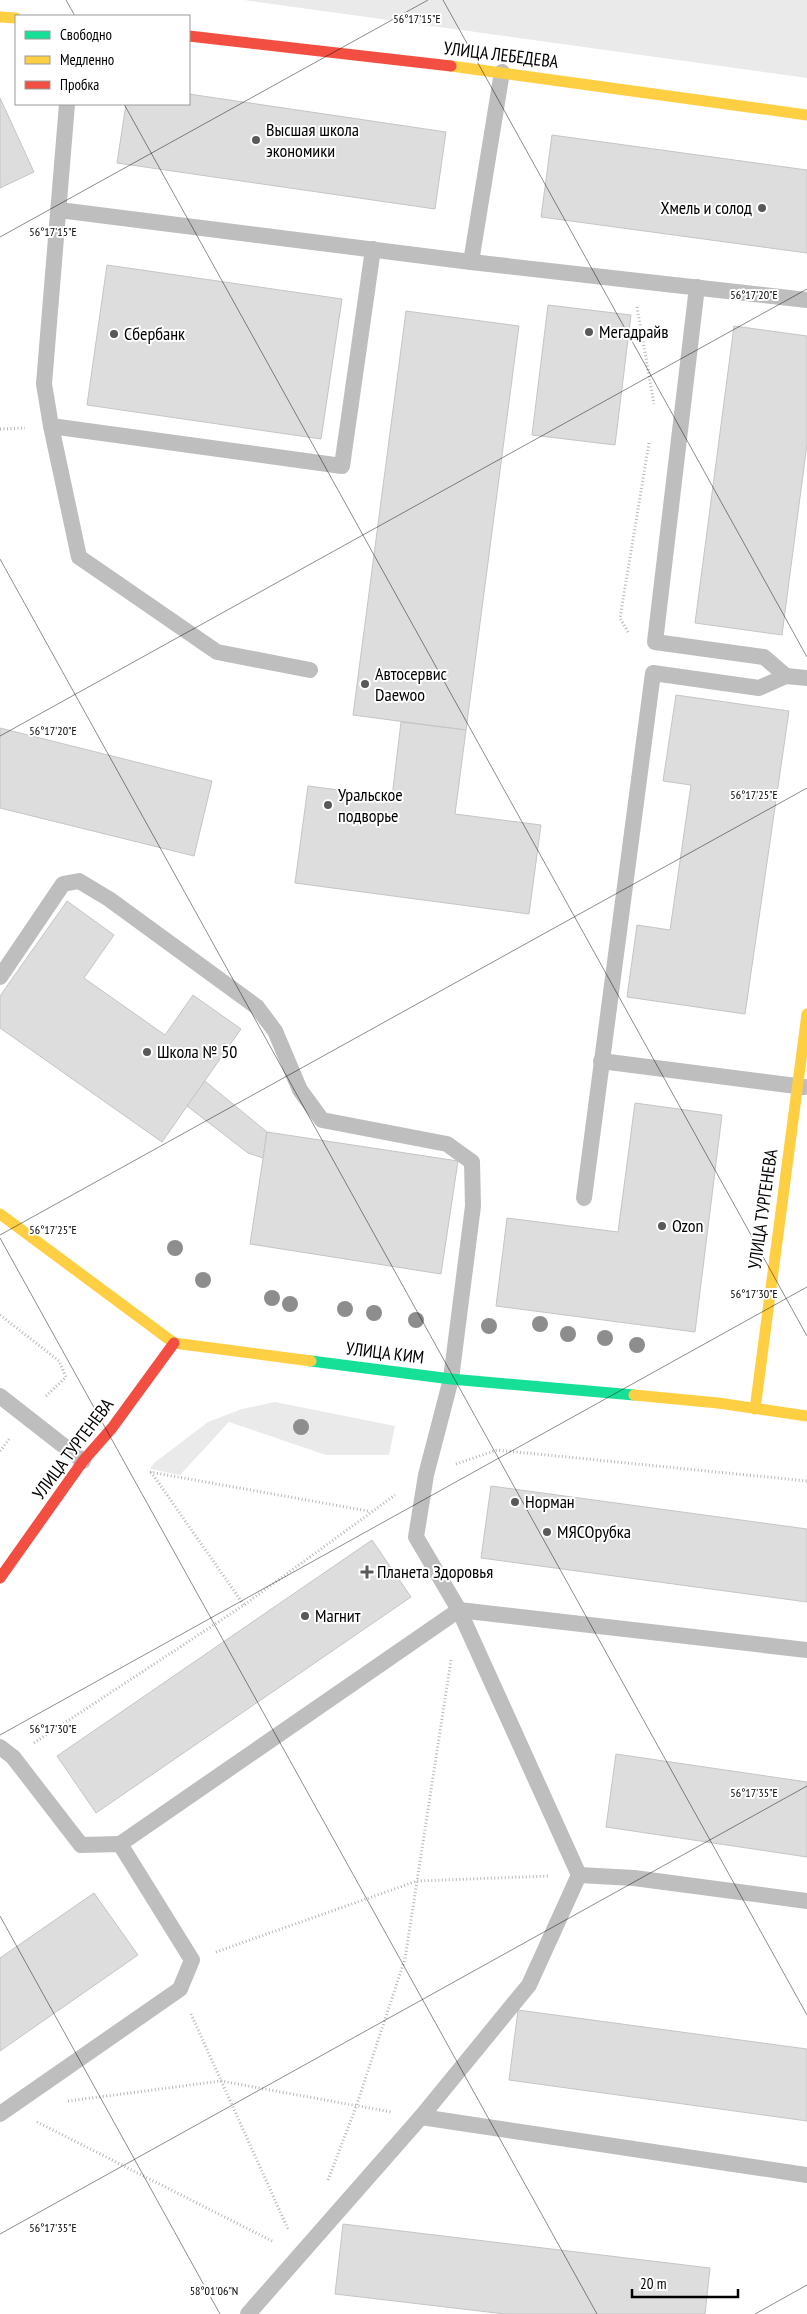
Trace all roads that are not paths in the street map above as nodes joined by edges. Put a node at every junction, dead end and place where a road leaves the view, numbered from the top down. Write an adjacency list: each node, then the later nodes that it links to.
1 (0, 17): 2 (street)
2 (15, 18)
3 (190, 36): 4 (street, УЛИЦА ЛЕБЕДЕВА)
4 (502, 72): 6 (street, УЛИЦА ЛЕБЕДЕВА); 9 (lane)
5 (67, 105): 7 (lane)
6 (807, 115)
7 (59, 210): 8 (lane); 12 (lane)
8 (373, 250): 9 (lane); 12 (lane)
9 (471, 262): 10 (lane)
10 (697, 287): 11 (lane); 14 (lane)
11 (807, 300)
12 (51, 426): 13 (lane)
13 (310, 670)
14 (786, 676): 15 (lane); 18 (lane)
15 (807, 678)
16 (0, 977): 23 (lane)
17 (807, 1014): 19 (street, УЛИЦА ТУРГЕНЕВА)
18 (601, 1061): 19 (lane); 20 (lane)
19 (802, 1087): 25 (street, УЛИЦА ТУРГЕНЕВА)
20 (584, 1198)
21 (0, 1214): 22 (street, УЛИЦА КИМ)
22 (174, 1343): 23 (street, УЛИЦА КИМ); 27 (street, УЛИЦА ТУРГЕНЕВА)
23 (451, 1379): 25 (street, УЛИЦА КИМ); 29 (lane)
24 (0, 1396): 27 (lane)
25 (754, 1409): 26 (street, УЛИЦА КИМ)
26 (807, 1416)
27 (83, 1461): 28 (street, УЛИЦА ТУРГЕНЕВА)
28 (0, 1578)
29 (459, 1610): 30 (lane); 32 (lane); 33 (lane)
30 (807, 1650)
31 (6, 1752): 32 (lane)
32 (120, 1844): 35 (lane)
33 (579, 1875): 34 (lane); 36 (lane)
34 (807, 1901)
35 (5, 2111)
36 (421, 2116): 37 (lane); 38 (lane)
37 (807, 2175)
38 (248, 2314)

